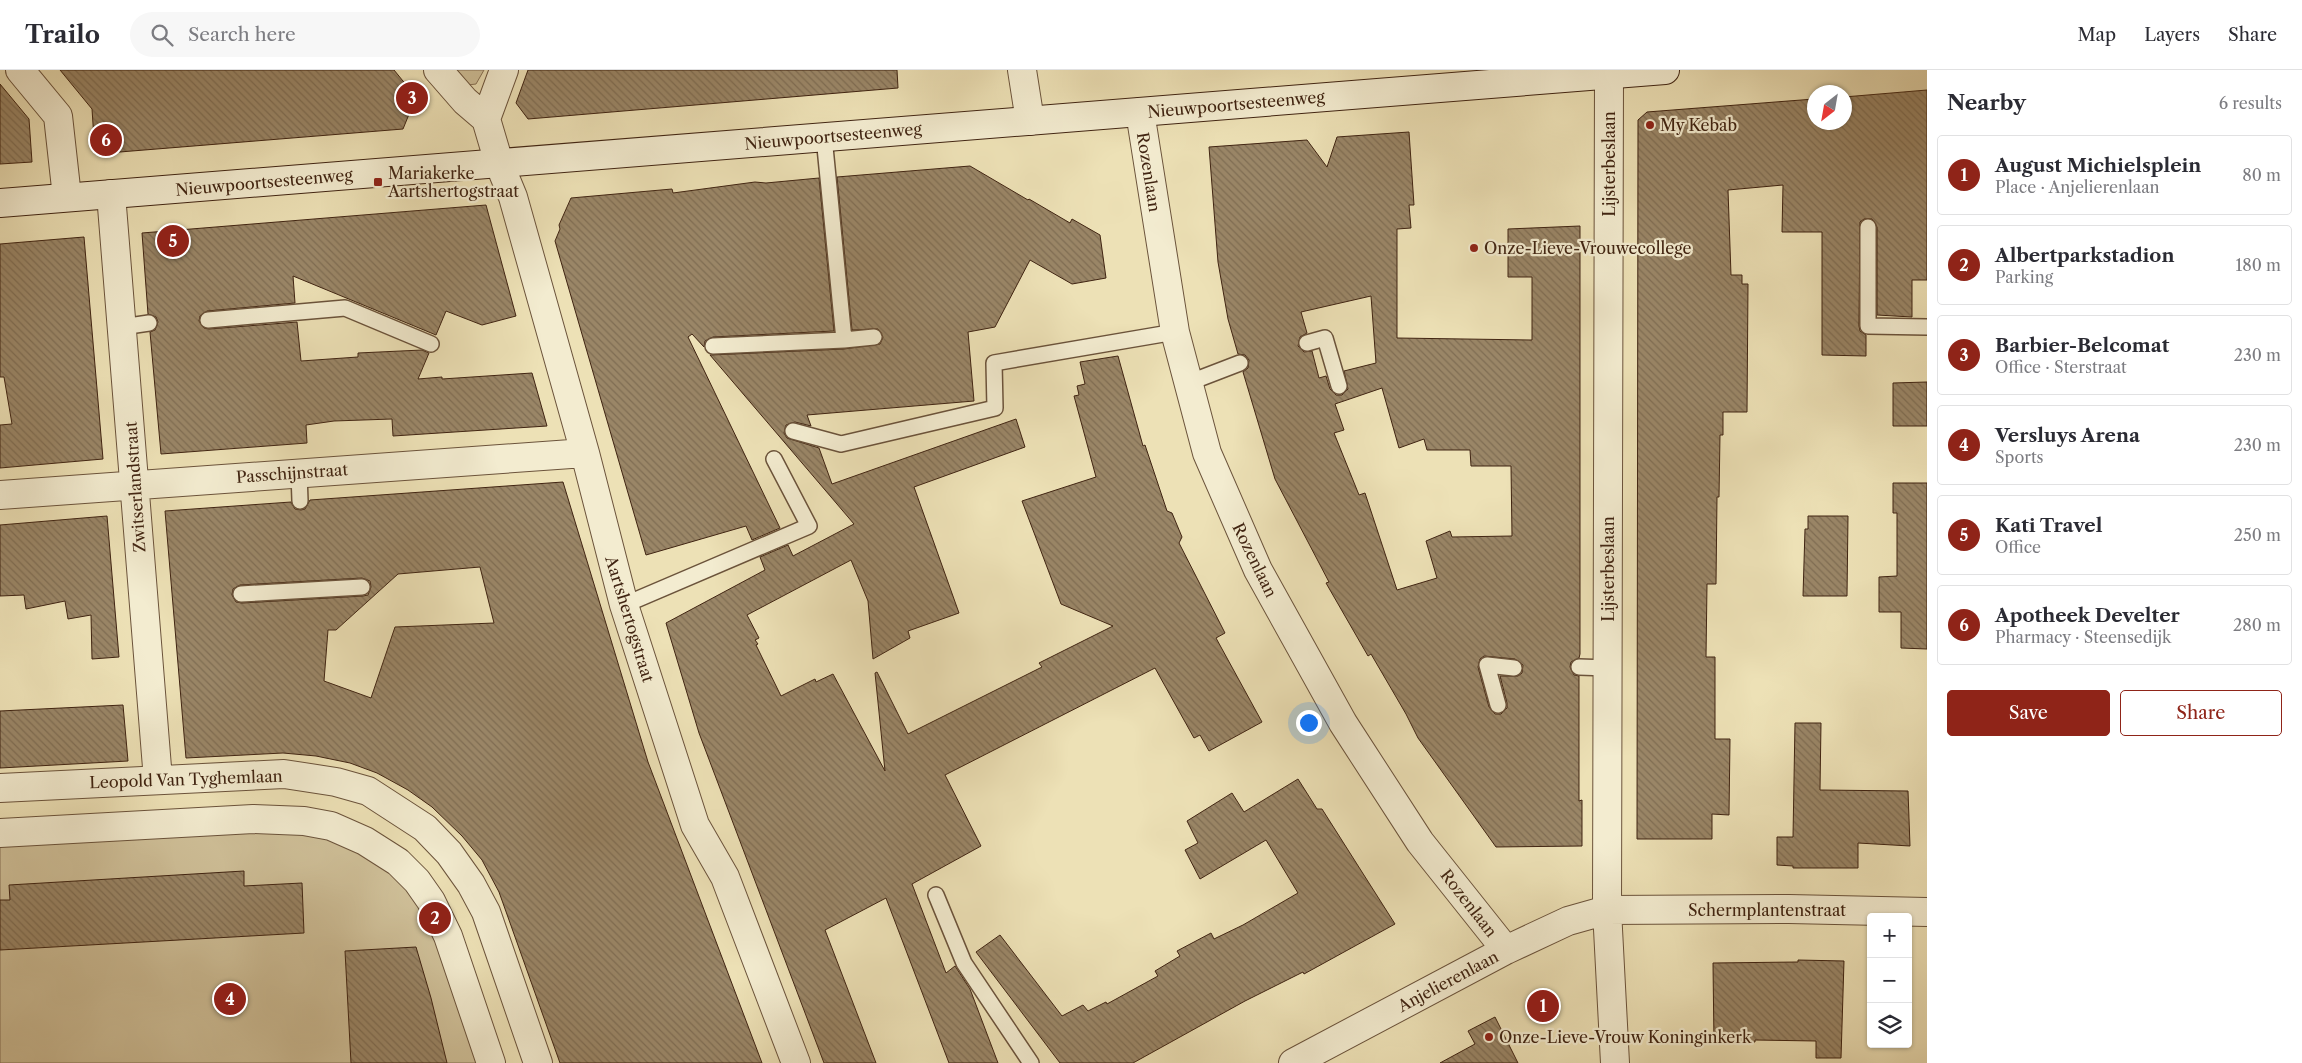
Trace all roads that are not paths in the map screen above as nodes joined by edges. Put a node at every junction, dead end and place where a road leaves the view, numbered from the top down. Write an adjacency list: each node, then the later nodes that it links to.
1 (20, 70): 14 (street)
2 (438, 70): 9 (street)
3 (504, 70): 9 (street)
4 (1022, 70): 10 (street)
5 (1651, 71): 6 (street, Nieuwpoortsesteenweg)
6 (1609, 75): 7 (street, Nieuwpoortsesteenweg); 44 (street, Lijsterbeslaan)
7 (1514, 76): 8 (street, Nieuwpoortsesteenweg)
8 (1140, 112): 10 (street, Nieuwpoortsesteenweg); 21 (street, Rozenlaan)
9 (486, 120): 12 (street, Aartshertogstraat)
10 (1030, 121): 11 (street, Nieuwpoortsesteenweg)
11 (824, 137): 12 (street, Nieuwpoortsesteenweg); 23 (lane)
12 (499, 163): 13 (street, Nieuwpoortsesteenweg); 31 (street, Aartshertogstraat)
13 (111, 194): 14 (street, Nieuwpoortsesteenweg); 20 (street, Zwitserlandstraat)
14 (66, 197): 15 (street, Nieuwpoortsesteenweg)
15 (0, 202)
16 (1868, 227): 19 (lane)
17 (208, 320): 25 (lane)
18 (149, 323): 20 (lane)
19 (1927, 326)
20 (122, 327): 34 (street, Zwitserlandstraat)
21 (1175, 332): 28 (street, Rozenlaan); 30 (lane)
22 (874, 337): 23 (lane)
23 (844, 340): 26 (lane)
24 (1307, 342): 29 (lane)
25 (431, 344)
26 (713, 346)
27 (1240, 363): 28 (lane)
28 (1188, 383): 52 (street, Rozenlaan)
29 (1339, 386)
30 (793, 431)
31 (584, 452): 33 (street, Passchijnstraat); 41 (street, Aartshertogstraat)
32 (774, 459): 41 (lane)
33 (299, 473): 34 (street, Passchijnstraat); 36 (lane)
34 (135, 485): 35 (street, Passchijnstraat); 46 (street, Zwitserlandstraat)
35 (0, 496)
36 (300, 501)
37 (304, 576): 39 (lane)
38 (362, 587): 39 (lane)
39 (305, 592): 40 (lane)
40 (241, 594)
41 (624, 604): 55 (street, Aartshertogstraat)
42 (1579, 667): 44 (lane)
43 (1514, 668): 45 (lane)
44 (1608, 668): 50 (street, Lijsterbeslaan)
45 (1498, 705)
46 (158, 780): 47 (street, Leopold Van Tyghemlaan); 54 (street, Leopold Van Tyghemlaan)
47 (0, 788)
48 (0, 833): 53 (street)
49 (936, 895): 56 (lane)
50 (1608, 910): 51 (street, Schermplantenstraat); 52 (street, Anjelierenlaan); 58 (street, Lijsterbeslaan)
51 (1927, 912)
52 (1506, 950): 57 (street, Anjelierenlaan)
53 (491, 1063)
54 (538, 1063)
55 (796, 1063)
56 (1031, 1063)
57 (1293, 1063)
58 (1615, 1063)

